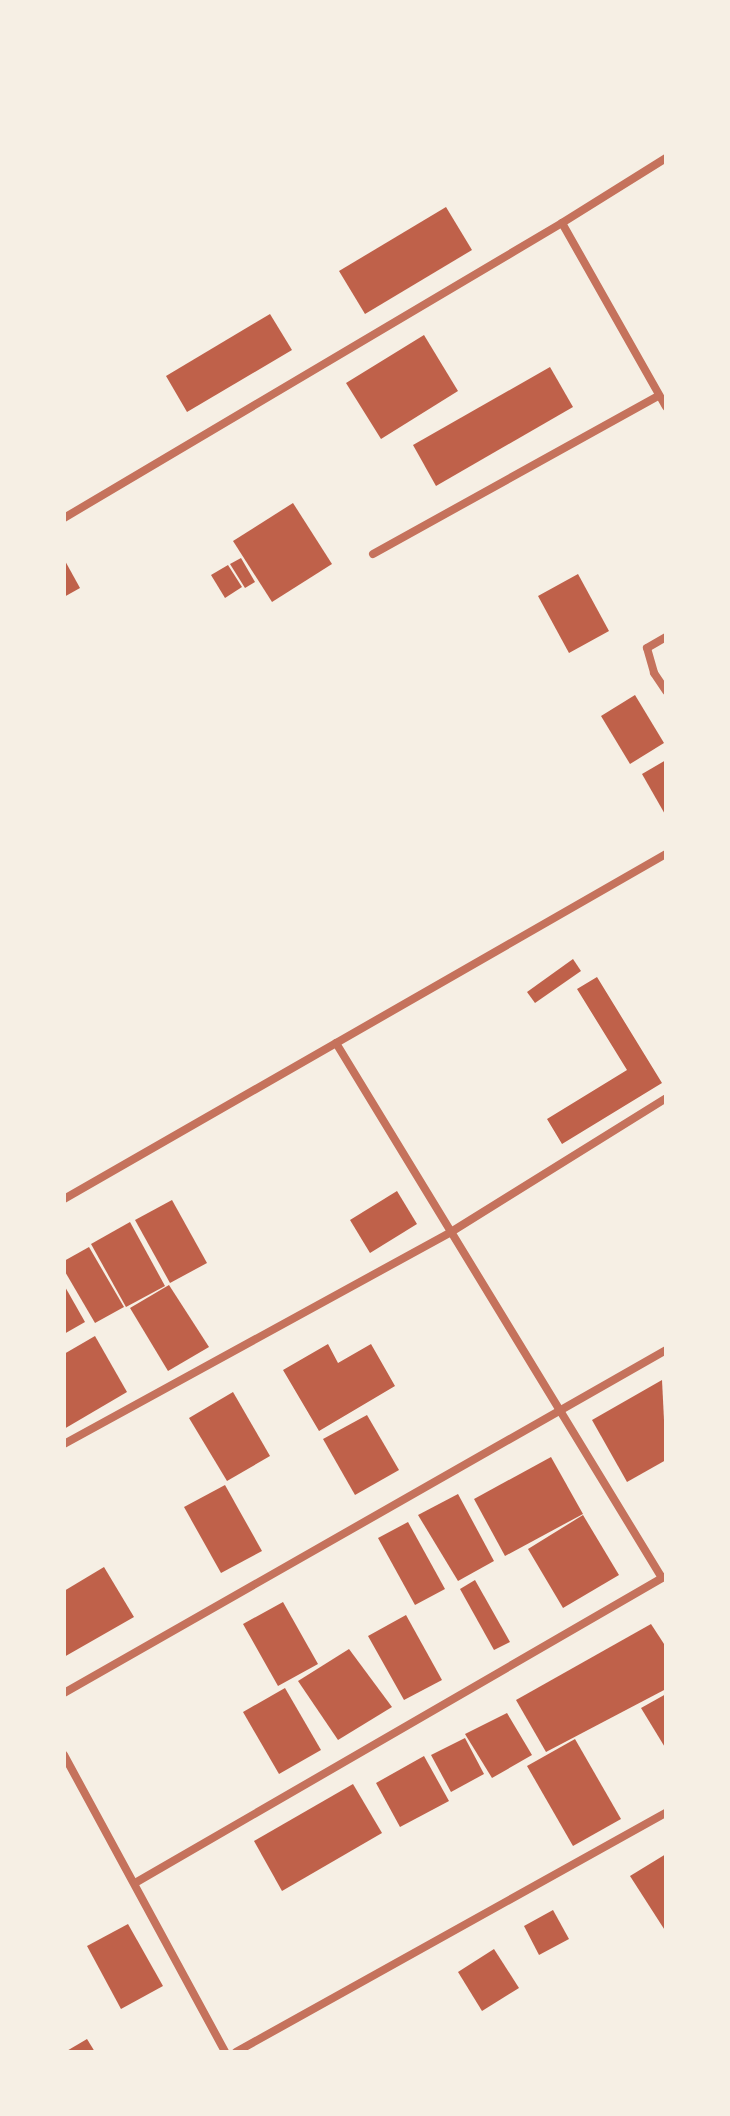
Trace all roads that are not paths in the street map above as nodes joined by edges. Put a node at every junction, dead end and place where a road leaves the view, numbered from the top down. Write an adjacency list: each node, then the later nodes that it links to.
1 (666, 158): 2 (street)
2 (562, 223): 3 (street); 5 (street)
3 (658, 396): 4 (street); 6 (street)
4 (666, 407)
5 (64, 518)
6 (373, 554)
7 (666, 637): 8 (street)
8 (666, 691)
9 (666, 854): 10 (street)
10 (336, 1043): 12 (street); 13 (street)
11 (666, 1098): 13 (street)
12 (64, 1199)
13 (451, 1232): 15 (street); 16 (street)
14 (666, 1350): 15 (street)
15 (558, 1410): 17 (street); 18 (street)
16 (64, 1444)
17 (664, 1577): 21 (street)
18 (64, 1693)
19 (64, 1755): 21 (street)
20 (666, 1813): 23 (street)
21 (135, 1883): 22 (street)
22 (225, 2052)
23 (236, 2052)

